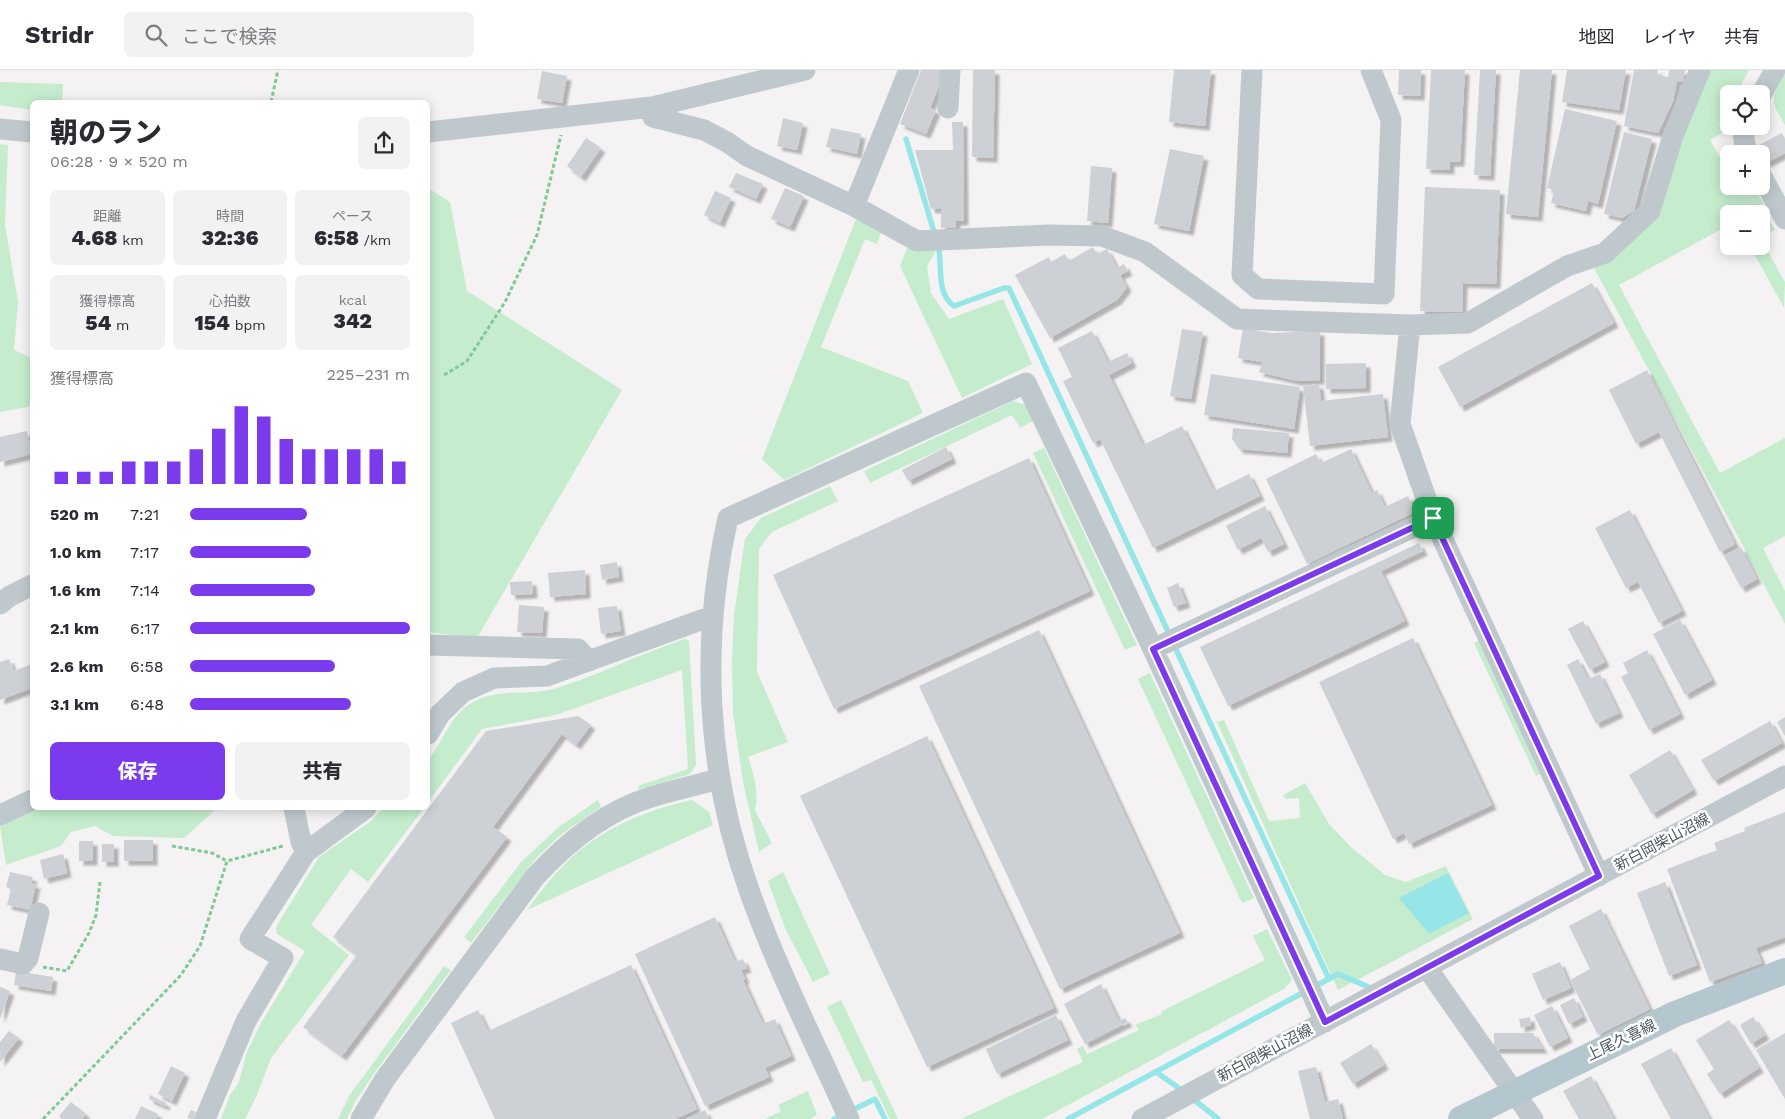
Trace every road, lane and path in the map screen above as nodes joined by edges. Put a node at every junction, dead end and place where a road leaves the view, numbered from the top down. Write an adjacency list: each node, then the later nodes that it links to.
1 (278, 70): 10 (path)
2 (805, 70): 11 (street)
3 (909, 70): 18 (street)
4 (950, 70): 12 (street)
5 (1252, 70): 6 (street)
6 (1371, 70)
7 (1700, 70): 20 (street)
8 (1775, 70): 9 (street)
9 (1767, 85)
10 (271, 100)
11 (652, 107): 13 (street); 18 (street)
12 (948, 108)
13 (566, 117): 16 (street); 21 (path)
14 (0, 129): 15 (street)
15 (30, 132)
16 (430, 132)
17 (1770, 192): 19 (street)
18 (854, 206): 20 (street)
19 (1785, 219)
20 (1410, 325): 22 (street)
21 (444, 375)
22 (1433, 518): 27 (street); 39 (street)
23 (30, 586): 24 (street)
24 (0, 604)
25 (712, 616): 27 (street); 28 (street); 31 (street)
26 (430, 645): 28 (street)
27 (1153, 649): 46 (street)
28 (589, 661): 29 (street)
29 (430, 731)
30 (1785, 776): 39 (street, 新白岡柴山沼線)
31 (719, 779): 50 (street); 51 (street)
32 (30, 801): 35 (street)
33 (294, 810): 37 (street)
34 (363, 810): 37 (street)
35 (0, 815)
36 (172, 846): 38 (path)
37 (303, 847): 38 (path); 49 (street)
38 (227, 861): 48 (path)
39 (1599, 876): 44 (street, 新白岡柴山沼線)
40 (100, 882): 43 (path)
41 (39, 913): 43 (street)
42 (0, 959): 43 (street)
43 (22, 964)
44 (1427, 968): 46 (street, 新白岡柴山沼線); 47 (street)
45 (1785, 971): 47 (main road, 上尾久喜線)
46 (1325, 1022): 52 (street, 新白岡柴山沼線)
47 (1514, 1092): 53 (main road, 上尾久喜線); 54 (street)
48 (43, 1119)
49 (205, 1119)
50 (361, 1119)
51 (850, 1119)
52 (1142, 1119)
53 (1461, 1119)
54 (1534, 1119)

